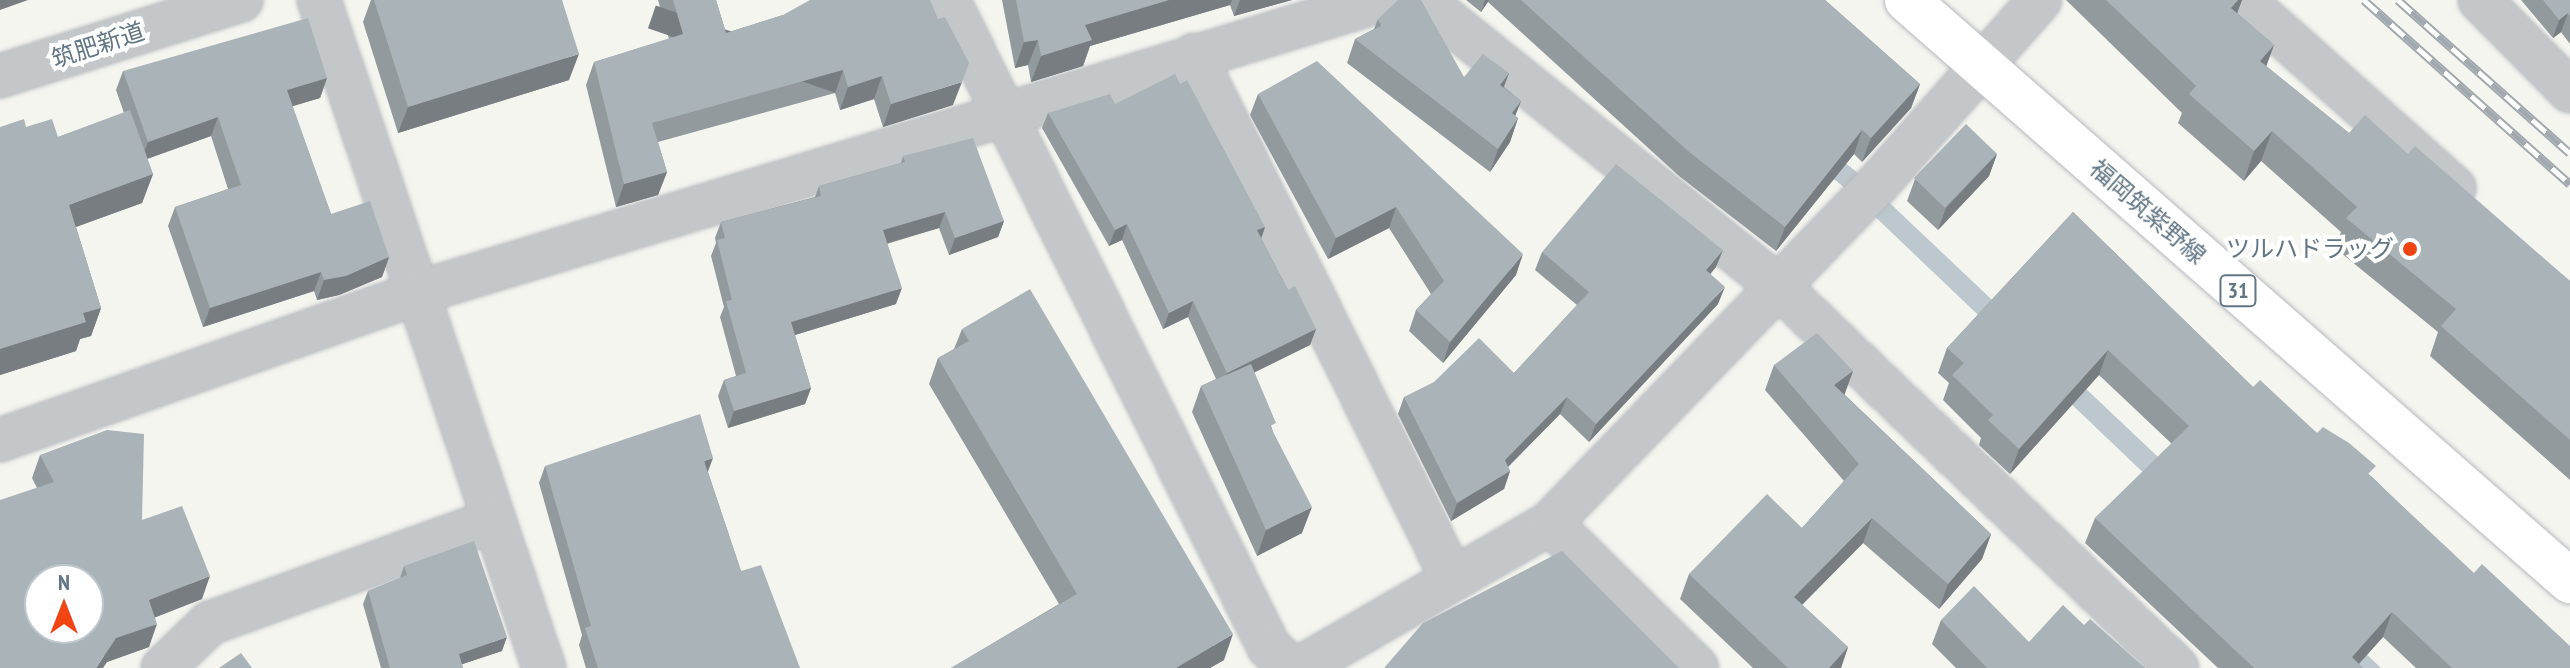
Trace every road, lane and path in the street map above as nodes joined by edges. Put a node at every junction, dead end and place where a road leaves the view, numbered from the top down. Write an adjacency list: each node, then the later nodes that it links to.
1 (241, 0): 12 (street, 筑肥新道)
2 (319, 0): 17 (street)
3 (948, 0): 14 (street)
4 (1383, 0): 10 (street)
5 (1422, 0): 16 (street)
6 (1907, 0): 11 (main road, 福岡筑紫野線 / 31)
7 (2040, 0): 11 (street)
8 (2243, 0): 15 (street)
9 (2480, 0): 13 (street)
10 (1194, 55): 14 (street); 21 (street)
11 (1982, 67): 16 (street); 22 (main road, 福岡筑紫野線 / 31)
12 (0, 76)
13 (2570, 91)
14 (1003, 112): 17 (street); 25 (street)
15 (2488, 219)
16 (1778, 286): 20 (street); 28 (street)
17 (420, 292): 18 (street); 19 (street)
18 (0, 440)
19 (494, 520): 23 (street); 24 (street)
20 (1550, 523): 21 (street); 27 (street)
21 (1452, 578): 26 (street)
22 (2570, 581)
23 (163, 668)
24 (544, 668)
25 (1291, 668)
26 (1300, 668)
27 (1697, 668)
28 (2177, 668)

